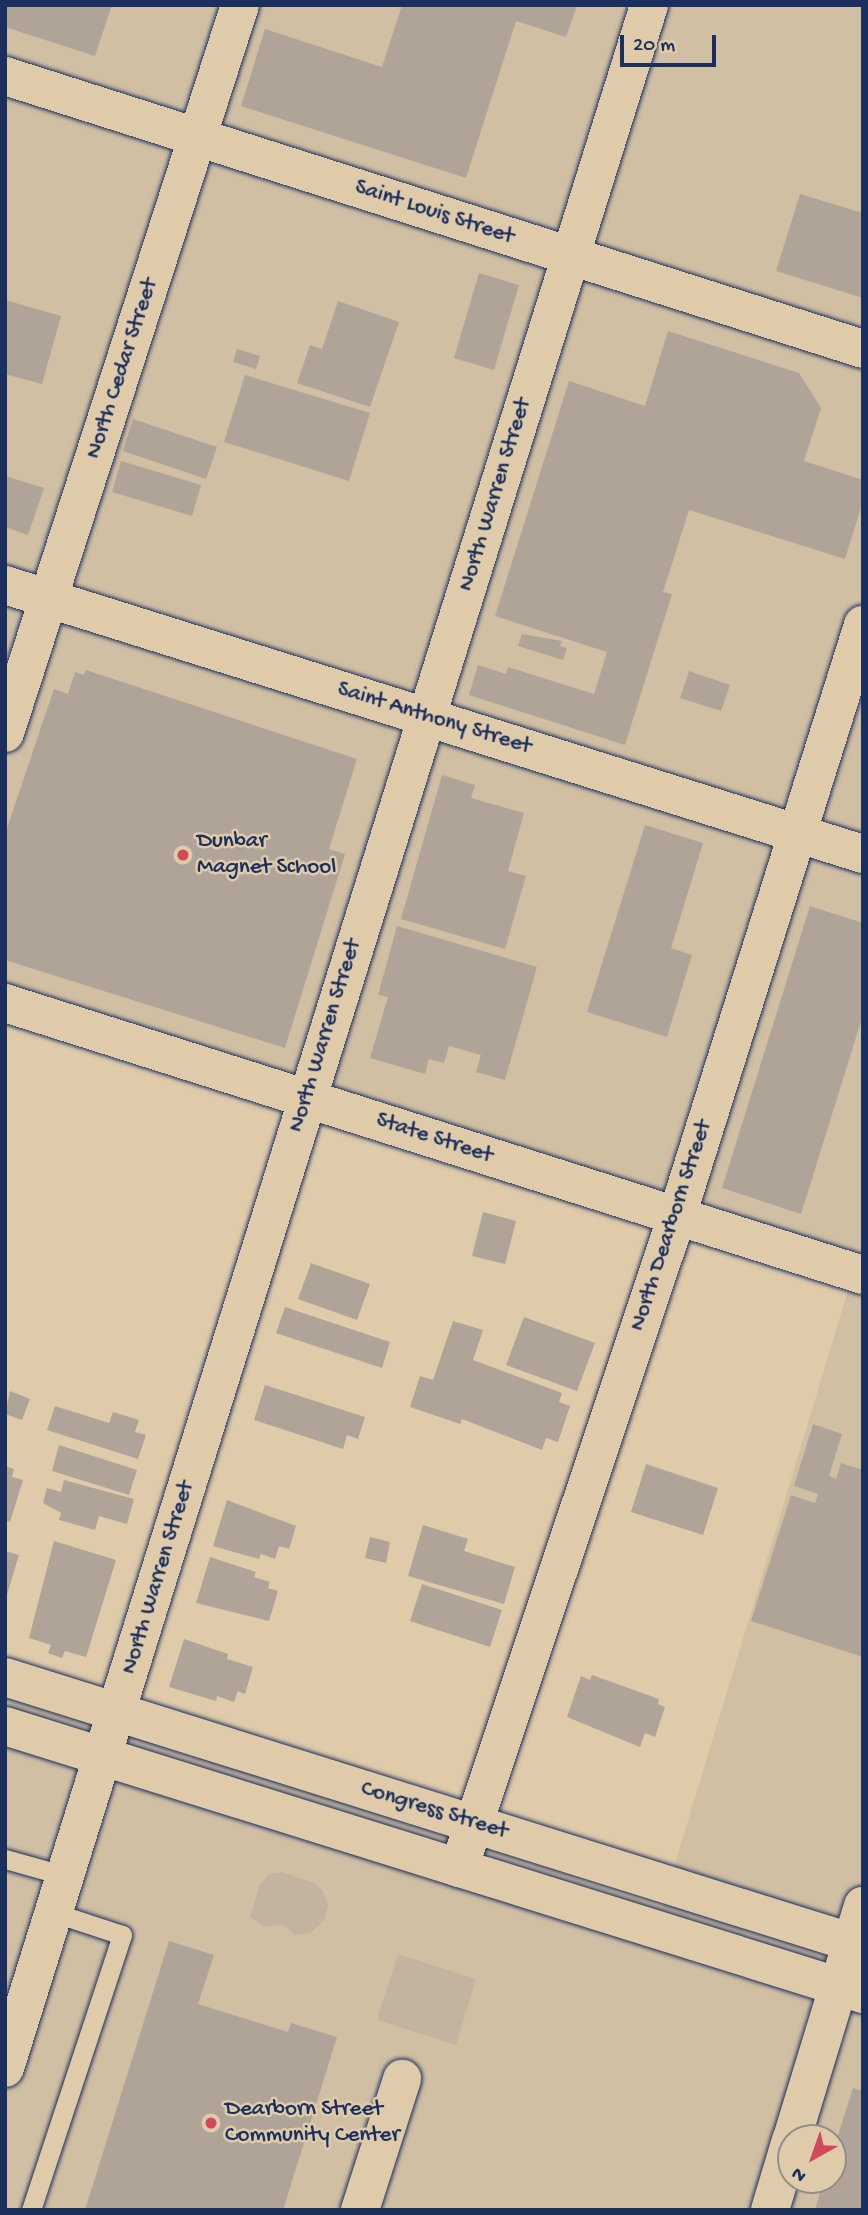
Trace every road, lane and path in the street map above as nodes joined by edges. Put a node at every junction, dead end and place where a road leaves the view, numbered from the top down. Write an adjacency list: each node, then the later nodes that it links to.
1 (240, 5): 4 (street, North Cedar Street)
2 (649, 5): 5 (street, North Warren Street)
3 (5, 76): 4 (street, Saint Louis Street)
4 (198, 137): 5 (street, Saint Louis Street); 8 (street, North Cedar Street)
5 (570, 256): 6 (street, Saint Louis Street); 10 (street, North Warren Street)
6 (863, 349)
7 (5, 585): 8 (street, Saint Anthony Street)
8 (50, 598): 10 (street, Saint Anthony Street); 11 (street, North Cedar Street)
9 (863, 625): 12 (street, North Dearborn Street)
10 (427, 717): 12 (street, Saint Anthony Street); 15 (street, North Warren Street)
11 (5, 733)
12 (797, 834): 13 (street, Saint Anthony Street); 16 (street, North Dearborn Street)
13 (863, 854)
14 (5, 1003): 15 (street, State Street)
15 (306, 1098): 16 (street, State Street); 19 (street, North Warren Street)
16 (677, 1216): 17 (street, State Street); 22 (street, North Dearborn Street)
17 (863, 1275)
18 (5, 1677): 19 (street, Congress Street)
19 (118, 1713): 21 (street, North Warren Street); 22 (street, Congress Street)
20 (5, 1726): 21 (street, Congress Street)
21 (104, 1757): 24 (street, Congress Street); 25 (street, North Warren Street)
22 (474, 1824): 24 (street, North Dearborn Street); 28 (street, Congress Street)
23 (5, 1859): 25 (lane)
24 (459, 1868): 29 (street, Congress Street)
25 (66, 1876): 27 (street, North Warren Street)
26 (863, 1906): 28 (street)
27 (55, 1913): 30 (street, North Warren Street); 34 (lane)
28 (857, 1945): 29 (street)
29 (851, 1990): 32 (street)
30 (5, 2068)
31 (402, 2078): 35 (street)
32 (797, 2124)
33 (777, 2184): 36 (street)
34 (31, 2210)
35 (360, 2210)
36 (769, 2210)

